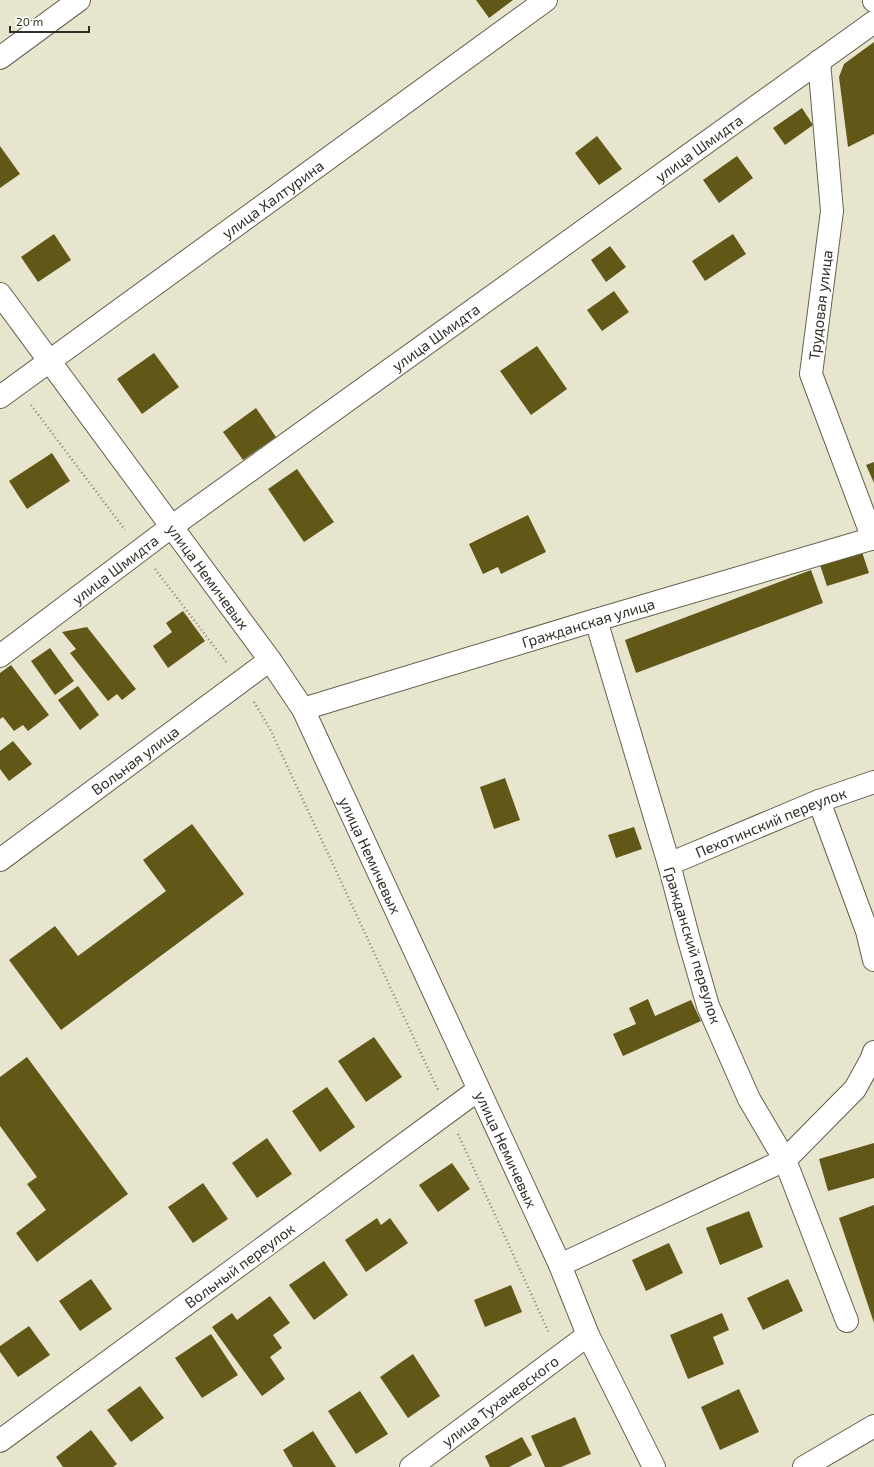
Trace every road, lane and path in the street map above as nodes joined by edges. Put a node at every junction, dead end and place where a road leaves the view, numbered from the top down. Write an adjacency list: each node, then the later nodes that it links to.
1 (79, 0): 4 (street)
2 (546, 0): 7 (street, улица Халтурина)
3 (874, 22): 5 (street, улица Шмидта)
4 (0, 58)
5 (819, 61): 9 (street, улица Шмидта); 10 (street, Трудовая улица)
6 (0, 294): 7 (street, улица Немичевых)
7 (49, 361): 8 (street, улица Халтурина); 9 (street, улица Немичевых)
8 (8, 391): 11 (path)
9 (171, 527): 11 (street, улица Шмидта); 14 (street, улица Немичевых)
10 (874, 538): 12 (street, Гражданская улица)
11 (140, 550): 13 (street, улица Шмидта); 15 (path)
12 (596, 620): 16 (street, Гражданская улица); 20 (street, Гражданский переулок)
13 (0, 656)
14 (270, 660): 15 (street, Вольная улица); 16 (street, улица Немичевых)
15 (241, 682): 19 (street, Вольная улица); 24 (path)
16 (304, 709): 23 (street, улица Немичевых)
17 (874, 782): 18 (street, Пехотинский переулок)
18 (819, 801): 20 (street, Пехотинский переулок); 21 (street)
19 (0, 860)
20 (669, 864): 25 (street, Гражданский переулок)
21 (874, 960)
22 (874, 1052): 25 (street)
23 (478, 1090): 24 (street, Вольный переулок); 26 (street, улица Немичевых)
24 (448, 1112): 29 (path); 31 (street, Вольный переулок)
25 (785, 1160): 26 (street); 27 (street, Гражданский переулок)
26 (560, 1265): 28 (street, улица Немичевых)
27 (847, 1321)
28 (588, 1335): 29 (street, улица Тухачевского); 33 (street, улица Немичевых)
29 (560, 1356): 32 (street, улица Тухачевского)
30 (874, 1426): 34 (street)
31 (0, 1441)
32 (411, 1467)
33 (654, 1467)
34 (804, 1467)

